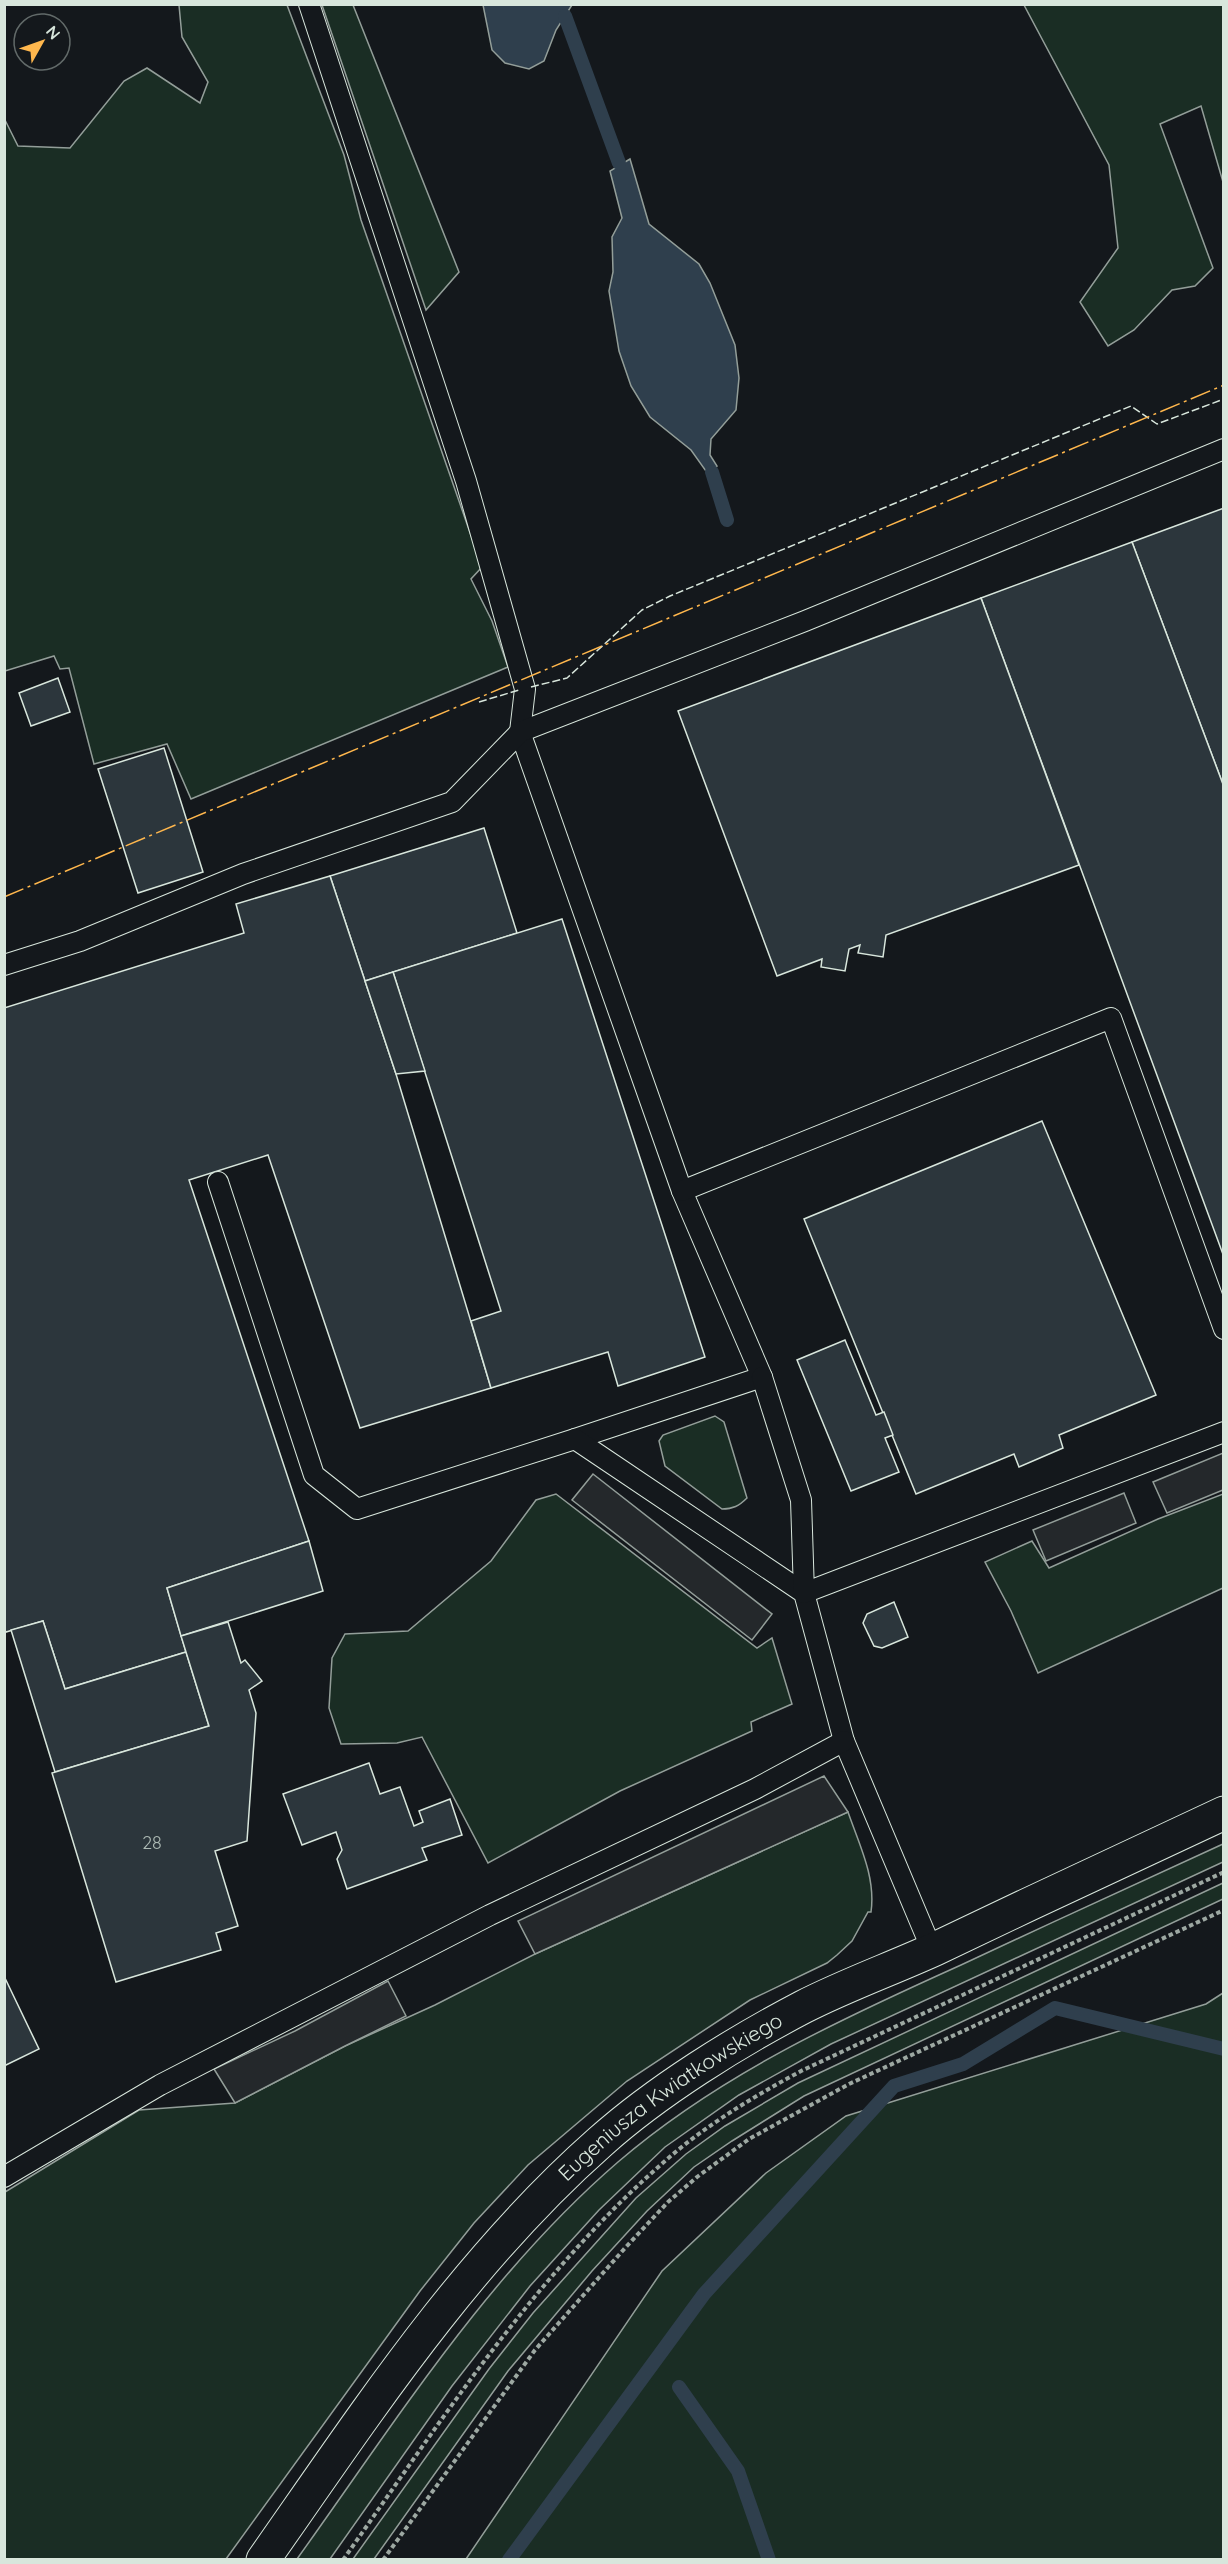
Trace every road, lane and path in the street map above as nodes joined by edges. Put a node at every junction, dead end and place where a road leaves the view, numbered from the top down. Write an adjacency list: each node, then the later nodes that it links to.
1 (309, 4): 3 (lane)
2 (1224, 448): 3 (lane)
3 (520, 732): 4 (lane); 6 (lane)
4 (4, 965)
5 (218, 1182): 10 (lane)
6 (682, 1191): 7 (lane); 8 (lane)
7 (1224, 1329)
8 (762, 1377): 10 (lane); 11 (lane)
9 (1224, 1432): 11 (lane)
10 (575, 1439): 11 (lane)
11 (804, 1593): 12 (lane)
12 (843, 1740): 16 (lane); 17 (lane)
13 (1224, 1813): 16 (main road, Eugeniusza Kwiatkowskiego)
14 (1224, 1872): 19 (path)
15 (1224, 1910): 20 (path)
16 (932, 1950): 18 (main road, Eugeniusza Kwiatkowskiego)
17 (4, 2177)
18 (263, 2559)
19 (343, 2559)
20 (383, 2559)

